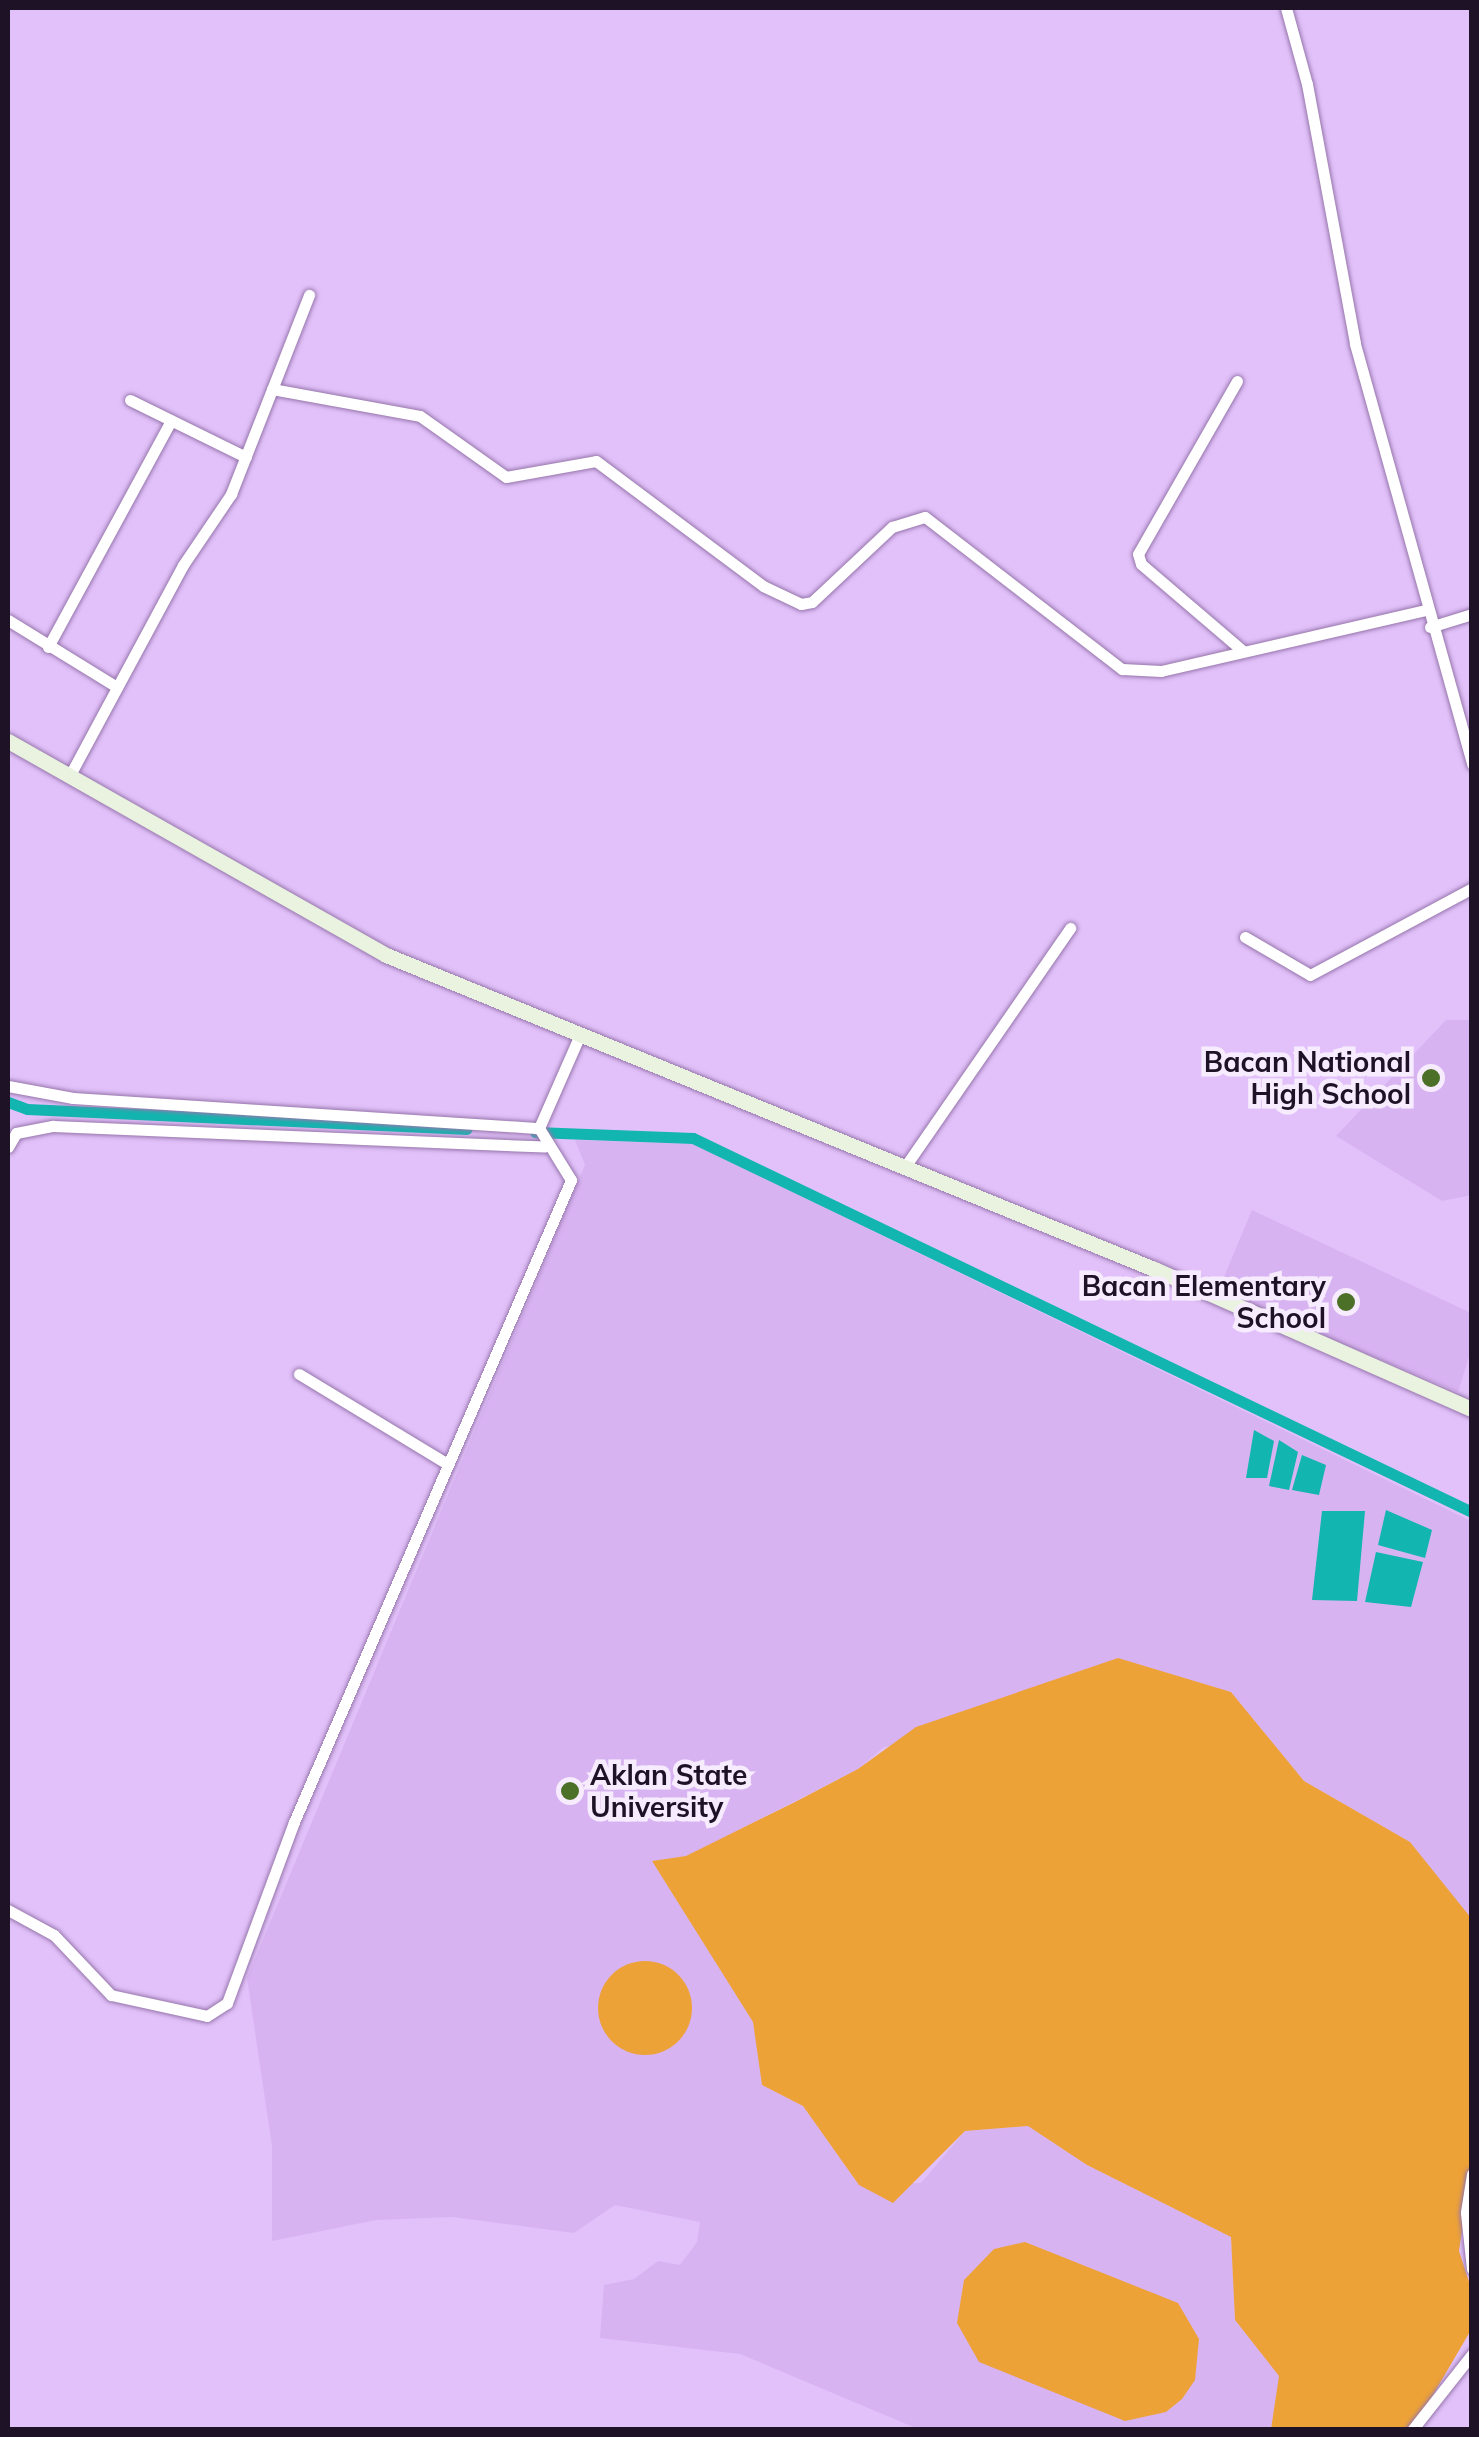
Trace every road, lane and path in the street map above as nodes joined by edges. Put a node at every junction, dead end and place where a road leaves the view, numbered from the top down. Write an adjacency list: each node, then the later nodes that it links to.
1 (1286, 8): 8 (street)
2 (309, 295): 4 (street)
3 (1237, 381): 13 (street)
4 (272, 389): 7 (street); 13 (street)
5 (130, 400): 6 (street)
6 (171, 420): 7 (street); 12 (street)
7 (246, 457): 14 (street)
8 (1425, 610): 11 (street); 13 (street)
9 (1472, 614): 11 (street)
10 (8, 620): 12 (street)
11 (1430, 627): 16 (street)
12 (48, 646): 14 (street)
13 (1243, 651)
14 (117, 687): 17 (street)
15 (8, 741): 17 (main road)
16 (1472, 764)
17 (70, 776): 21 (main road)
18 (1472, 888): 20 (street)
19 (1070, 928): 25 (street)
20 (1245, 938)
21 (578, 1038): 23 (street); 25 (main road)
22 (8, 1086): 23 (street)
23 (541, 1135): 24 (street); 28 (street)
24 (8, 1146)
25 (904, 1168): 27 (main road)
26 (298, 1374): 28 (street)
27 (1472, 1410)
28 (446, 1462): 29 (street)
29 (8, 1910)
30 (1472, 2174): 31 (street)
31 (1472, 2269)
32 (1472, 2354): 33 (street)
33 (1412, 2430)

